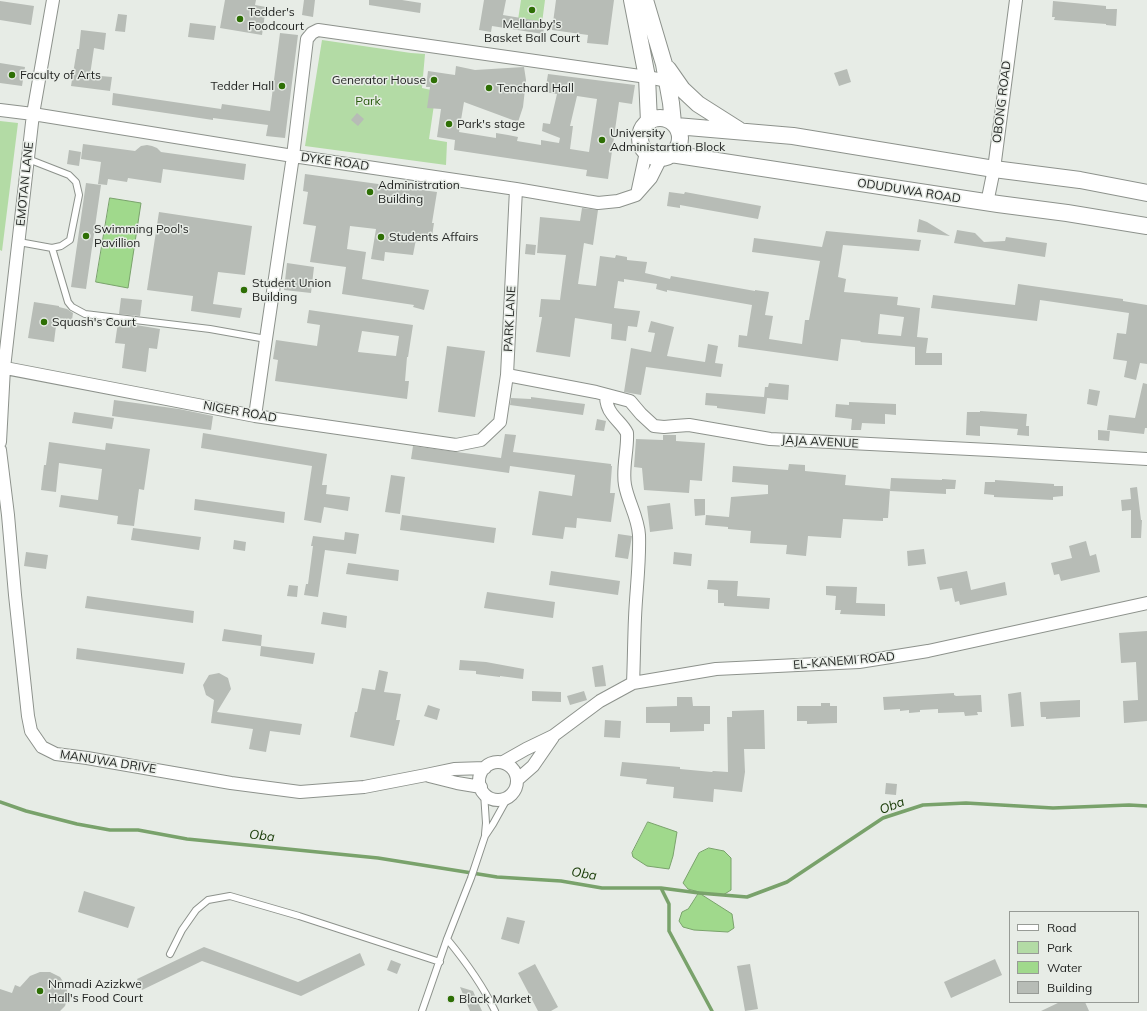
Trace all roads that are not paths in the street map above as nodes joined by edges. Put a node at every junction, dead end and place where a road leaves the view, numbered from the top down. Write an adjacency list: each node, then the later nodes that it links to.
1 (53, 0): 9 (street, EMOTAN LANE)
2 (632, 0): 6 (street)
3 (645, 0): 5 (street)
4 (1016, 0): 17 (street, OBONG ROAD)
5 (664, 64): 7 (street); 12 (street)
6 (647, 78): 7 (street); 10 (street); 14 (street)
7 (668, 82): 11 (street)
8 (0, 110): 9 (street, DYKE ROAD)
9 (33, 114): 14 (street, DYKE ROAD); 16 (street, EMOTAN LANE)
10 (649, 122): 11 (street); 13 (street)
11 (674, 125): 12 (street); 15 (street)
12 (742, 132): 17 (street)
13 (646, 152): 15 (street); 20 (street)
14 (293, 156): 18 (street, DYKE ROAD); 25 (street)
15 (666, 156): 20 (street); 21 (street, ODUDUWA ROAD)
16 (28, 159): 23 (street, EMOTAN LANE); 24 (lane)
17 (994, 169): 19 (street); 21 (street, OBONG ROAD)
18 (516, 189): 20 (street, DYKE ROAD); 27 (street, PARK LANE)
19 (1147, 193)
20 (636, 195)
21 (987, 203): 22 (street, ODUDUWA ROAD)
22 (1147, 226)
23 (19, 242): 24 (lane); 26 (street, EMOTAN LANE)
24 (52, 248): 25 (lane)
25 (266, 339): 29 (street)
26 (2, 368): 29 (street, NIGER ROAD); 31 (street)
27 (508, 375): 28 (street, JAJA AVENUE); 30 (street, PARK LANE)
28 (606, 394): 33 (street, JAJA AVENUE); 35 (street)
29 (256, 416): 30 (street, NIGER ROAD)
30 (481, 440)
31 (0, 442)
32 (0, 450): 39 (street, MANUWA DRIVE)
33 (1147, 459)
34 (1147, 603): 35 (street, EL-KANEMI ROAD)
35 (633, 682): 36 (street, EL-KANEMI ROAD)
36 (553, 736): 37 (street, EL-KANEMI ROAD); 40 (street, EL-KANEMI ROAD)
37 (503, 762): 38 (street); 40 (street)
38 (485, 768): 39 (street, MANUWA DRIVE); 41 (street)
39 (426, 775): 41 (street, MANUWA DRIVE)
40 (517, 780): 42 (street)
41 (482, 790): 42 (street); 43 (lane)
42 (508, 796): 43 (lane)
43 (485, 836): 44 (lane)
44 (447, 939): 46 (lane); 48 (lane)
45 (170, 954): 46 (lane)
46 (440, 962): 47 (lane)
47 (422, 1011)
48 (495, 1011)

